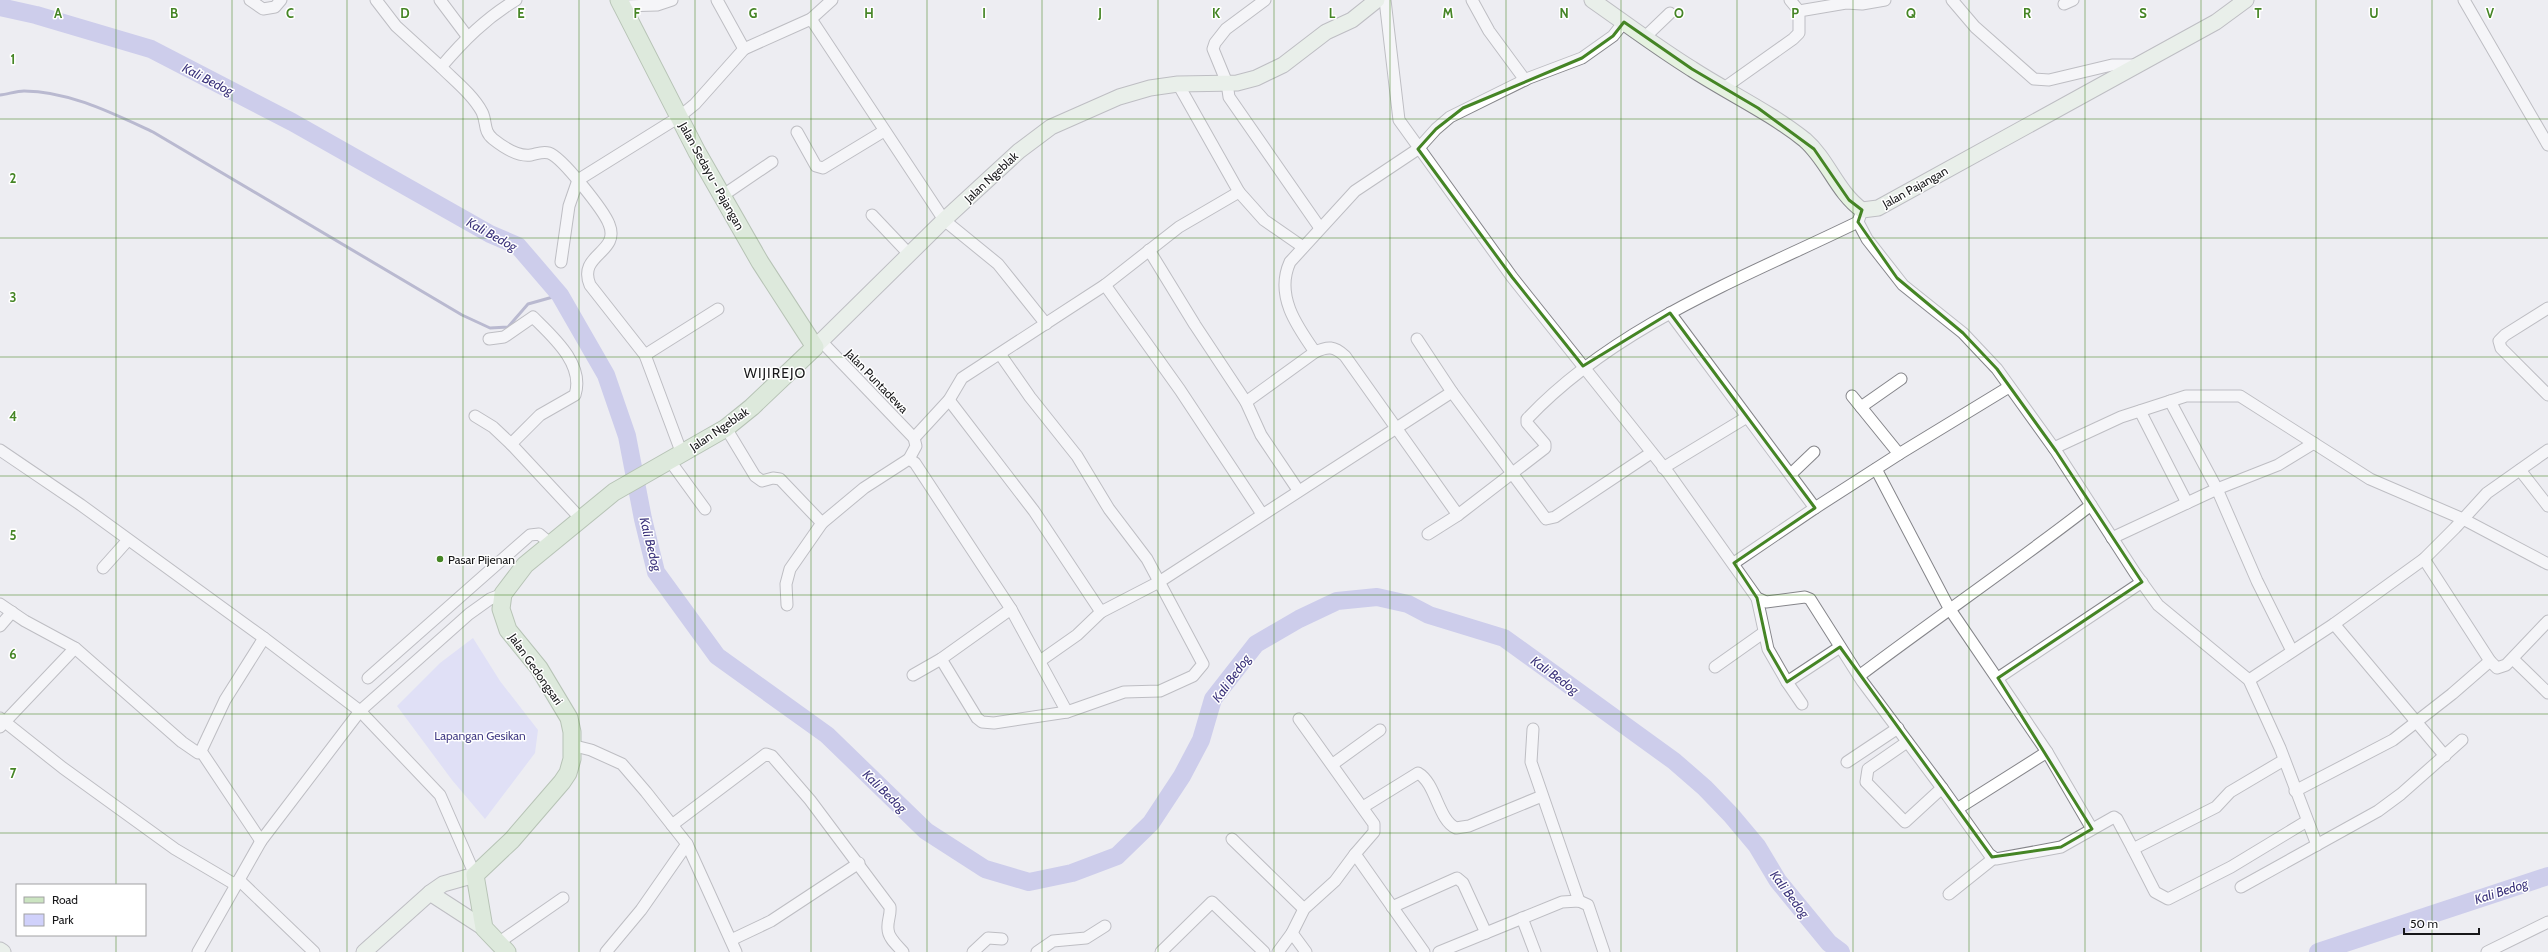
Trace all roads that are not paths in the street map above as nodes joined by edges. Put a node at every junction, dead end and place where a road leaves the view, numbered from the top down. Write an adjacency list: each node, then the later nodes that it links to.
1 (250, 0): 2 (street)
2 (281, 0)
3 (376, 0): 29 (street)
4 (440, 0): 25 (street)
5 (516, 0): 25 (street)
6 (672, 0): 20 (street)
7 (717, 0): 27 (street)
8 (832, 0): 23 (street)
9 (1265, 0): 31 (street)
10 (1377, 0): 31 (main road, Jalan Ngeblak)
11 (1385, 0): 38 (street)
12 (1472, 0): 30 (street)
13 (1592, 0): 24 (main road)
14 (1790, 0): 21 (street)
15 (1885, 0): 19 (street)
16 (1952, 0): 28 (street)
17 (2246, 0): 28 (main road, Jalan Pajangan)
18 (2464, 0): 37 (street)
19 (1846, 1): 21 (street)
20 (621, 3): 34 (main road, Jalan Sedayu - Pajangan)
21 (1799, 10): 33 (street)
22 (1670, 13): 26 (street)
23 (811, 19): 27 (street); 35 (street)
24 (1624, 22): 26 (main road); 30 (street)
25 (467, 36): 29 (street)
26 (1645, 37): 33 (main road)
27 (744, 49): 34 (street)
28 (2135, 66): 44 (main road, Jalan Pajangan)
29 (441, 67): 40 (street)
30 (1525, 80): 38 (street)
31 (1227, 83): 32 (main road, Jalan Ngeblak); 46 (street)
32 (1178, 84): 41 (street); 45 (main road, Jalan Ngeblak)
33 (1724, 88): 44 (main road)
34 (679, 117): 40 (street); 42 (main road, Jalan Sedayu - Pajangan)
35 (884, 131): 36 (street); 45 (street)
36 (797, 132)
37 (2548, 145)
38 (1418, 149): 46 (street); 62 (street)
39 (772, 162): 42 (street)
40 (578, 180): 50 (street); 61 (street)
41 (1239, 192): 47 (street); 48 (street)
42 (722, 196): 58 (main road, Jalan Sedayu - Pajangan)
43 (872, 215): 49 (street)
44 (1860, 216): 54 (street); 64 (street)
45 (944, 220): 49 (main road, Jalan Ngeblak); 55 (street)
46 (1320, 228): 47 (street)
47 (1303, 247): 59 (street)
48 (1149, 250): 51 (street); 70 (street)
49 (909, 254): 58 (main road, Jalan Ngeblak)
50 (560, 262)
51 (1105, 284): 55 (street); 100 (street)
52 (2548, 308): 66 (street)
53 (718, 309): 61 (street)
54 (1670, 313): 62 (street); 74 (street)
55 (1046, 324): 60 (street)
56 (489, 339): 79 (street)
57 (1417, 339): 65 (street)
58 (818, 344): 75 (main road, Jalan Ngeblak); 77 (street, Jalan Puntadewa)
59 (1315, 352): 70 (street); 76 (street)
60 (1000, 354): 68 (street); 113 (street)
61 (645, 355): 87 (street)
62 (1583, 366): 84 (street); 91 (street)
63 (1901, 379): 71 (street)
64 (2009, 387): 80 (street); 85 (street)
65 (1452, 392): 76 (street); 91 (street)
66 (2548, 395)
67 (1852, 396): 71 (street)
68 (949, 400): 77 (street); 122 (street)
69 (2170, 401): 72 (street); 78 (street); 93 (street)
70 (1246, 402): 94 (street)
71 (1861, 407): 85 (street)
72 (2140, 411): 80 (street); 95 (street)
73 (475, 416): 79 (street)
74 (1747, 417): 88 (street); 92 (street)
75 (726, 428): 87 (main road, Jalan Ngeblak); 104 (street)
76 (1396, 430): 94 (street); 101 (street)
77 (914, 438): 86 (street)
78 (2314, 443): 93 (street); 103 (street)
79 (510, 444): 102 (street)
80 (2054, 448): 96 (street)
81 (2548, 450): 90 (street)
82 (1814, 452): 92 (street)
83 (1, 453): 107 (street)
84 (1651, 453): 88 (street); 91 (street)
85 (1899, 454): 89 (street)
86 (910, 459): 104 (street); 120 (street)
87 (672, 460): 99 (street); 102 (main road, Jalan Ngeblak)
88 (1663, 468): 110 (street)
89 (1876, 469): 98 (street); 119 (street)
90 (2520, 470): 97 (street); 103 (street)
91 (1512, 474): 101 (street)
92 (1791, 474): 98 (street)
93 (2217, 489): 95 (street); 130 (street)
94 (1298, 490): 100 (street)
95 (2187, 503): 106 (street)
96 (2092, 505): 106 (street); 119 (street)
97 (2548, 506)
98 (1814, 508): 110 (street)
99 (705, 509)
100 (1262, 514): 113 (street)
101 (1458, 514): 105 (street)
102 (581, 519): 108 (main road)
103 (2463, 519): 109 (street); 111 (street)
104 (822, 523): 118 (street)
105 (1428, 534)
106 (2112, 538): 114 (street)
107 (128, 540): 112 (street); 127 (street)
108 (551, 544): 115 (main road); 135 (street)
109 (2424, 559): 124 (street); 134 (street)
110 (1734, 563): 116 (street)
111 (2548, 564)
112 (103, 568)
113 (1159, 582): 122 (street); 147 (street)
114 (2142, 582): 140 (street); 142 (street)
115 (503, 594): 141 (street); 156 (main road, Jalan Gedongsari)
116 (1757, 598): 126 (street); 128 (street)
117 (0, 604): 121 (street)
118 (787, 605)
119 (1949, 608): 138 (street); 140 (street)
120 (1011, 609): 131 (street); 133 (street)
121 (12, 612): 125 (street); 129 (street)
122 (1101, 612): 133 (street)
123 (2548, 621): 132 (street)
124 (2334, 624): 130 (street); 150 (street)
125 (0, 626)
126 (1763, 633): 136 (street); 143 (street)
127 (264, 638): 146 (street); 157 (street)
128 (1840, 647): 138 (street); 143 (street)
129 (75, 648): 149 (street); 157 (street)
130 (2292, 651): 142 (street)
131 (941, 659): 137 (street); 147 (street)
132 (2513, 659): 134 (street); 144 (street)
133 (1040, 661): 147 (street)
134 (2490, 661): 150 (street)
135 (382, 666): 139 (street); 141 (street)
136 (1715, 667)
137 (913, 675)
138 (1859, 676): 151 (street)
139 (368, 678)
140 (1998, 678): 158 (street)
141 (395, 679): 146 (street)
142 (2249, 680): 160 (street)
143 (1787, 682): 145 (street)
144 (2548, 693)
145 (1802, 704)
146 (360, 711): 172 (street); 179 (street)
147 (1067, 712)
148 (1299, 719): 162 (street)
149 (2, 722): 180 (street)
150 (2417, 722): 159 (street); 164 (street)
151 (1898, 728): 155 (street); 161 (street)
152 (1533, 729): 165 (street)
153 (1380, 730): 162 (street)
154 (2462, 740): 159 (street)
155 (1907, 742): 163 (street); 163 (street)
156 (572, 745): 169 (street); 179 (main road, Jalan Gedongsari)
157 (200, 751): 172 (street)
158 (2047, 752): 167 (street); 170 (street)
159 (2445, 756): 174 (street)
160 (2284, 760): 164 (street); 175 (street)
161 (1847, 762)
162 (1333, 764): 166 (street)
163 (1942, 788): 167 (street)
164 (2295, 792): 168 (street)
165 (1542, 796): 166 (street); 185 (street)
166 (1363, 807): 176 (street)
167 (1957, 809): 177 (street)
168 (2307, 821): 174 (street); 175 (street)
169 (672, 825): 173 (street); 178 (street)
170 (2092, 829): 175 (street); 177 (street)
171 (1232, 839): 187 (street)
172 (261, 841): 180 (street)
173 (687, 844): 195 (street); 202 (street)
174 (2317, 845): 181 (street)
175 (2133, 849)
176 (1355, 854): 186 (street); 187 (street)
177 (1994, 858): 183 (street)
178 (859, 863): 195 (street); 204 (street)
179 (475, 874): 182 (main road, Jalan Gedongsari); 191 (main road)
180 (237, 883): 199 (street); 200 (street)
181 (2241, 887)
182 (430, 893): 191 (main road); 201 (main road, Jalan Gedongsari)
183 (1949, 894)
184 (562, 898): 196 (street)
185 (1579, 901): 188 (street); 214 (street)
186 (1392, 907): 192 (street); 211 (street)
187 (1304, 909): 193 (street)
188 (1522, 918): 192 (street); 213 (street)
189 (2548, 922): 215 (street)
190 (1106, 926): 206 (street)
191 (484, 928): 196 (main road)
192 (1486, 933): 212 (street)
193 (1292, 934): 209 (street); 210 (street)
194 (1002, 939): 205 (street)
195 (731, 940): 203 (street)
196 (502, 947)
197 (0, 950): 198 (main road)
198 (4, 952)
199 (198, 952)
200 (314, 952)
201 (364, 952)
202 (606, 952)
203 (736, 952)
204 (903, 952)
205 (973, 952)
206 (1037, 952)
207 (1161, 952): 208 (street)
208 (1264, 952)
209 (1278, 952)
210 (1306, 952)
211 (1424, 952)
212 (1439, 952)
213 (1535, 952)
214 (1604, 952)
215 (2487, 952)

